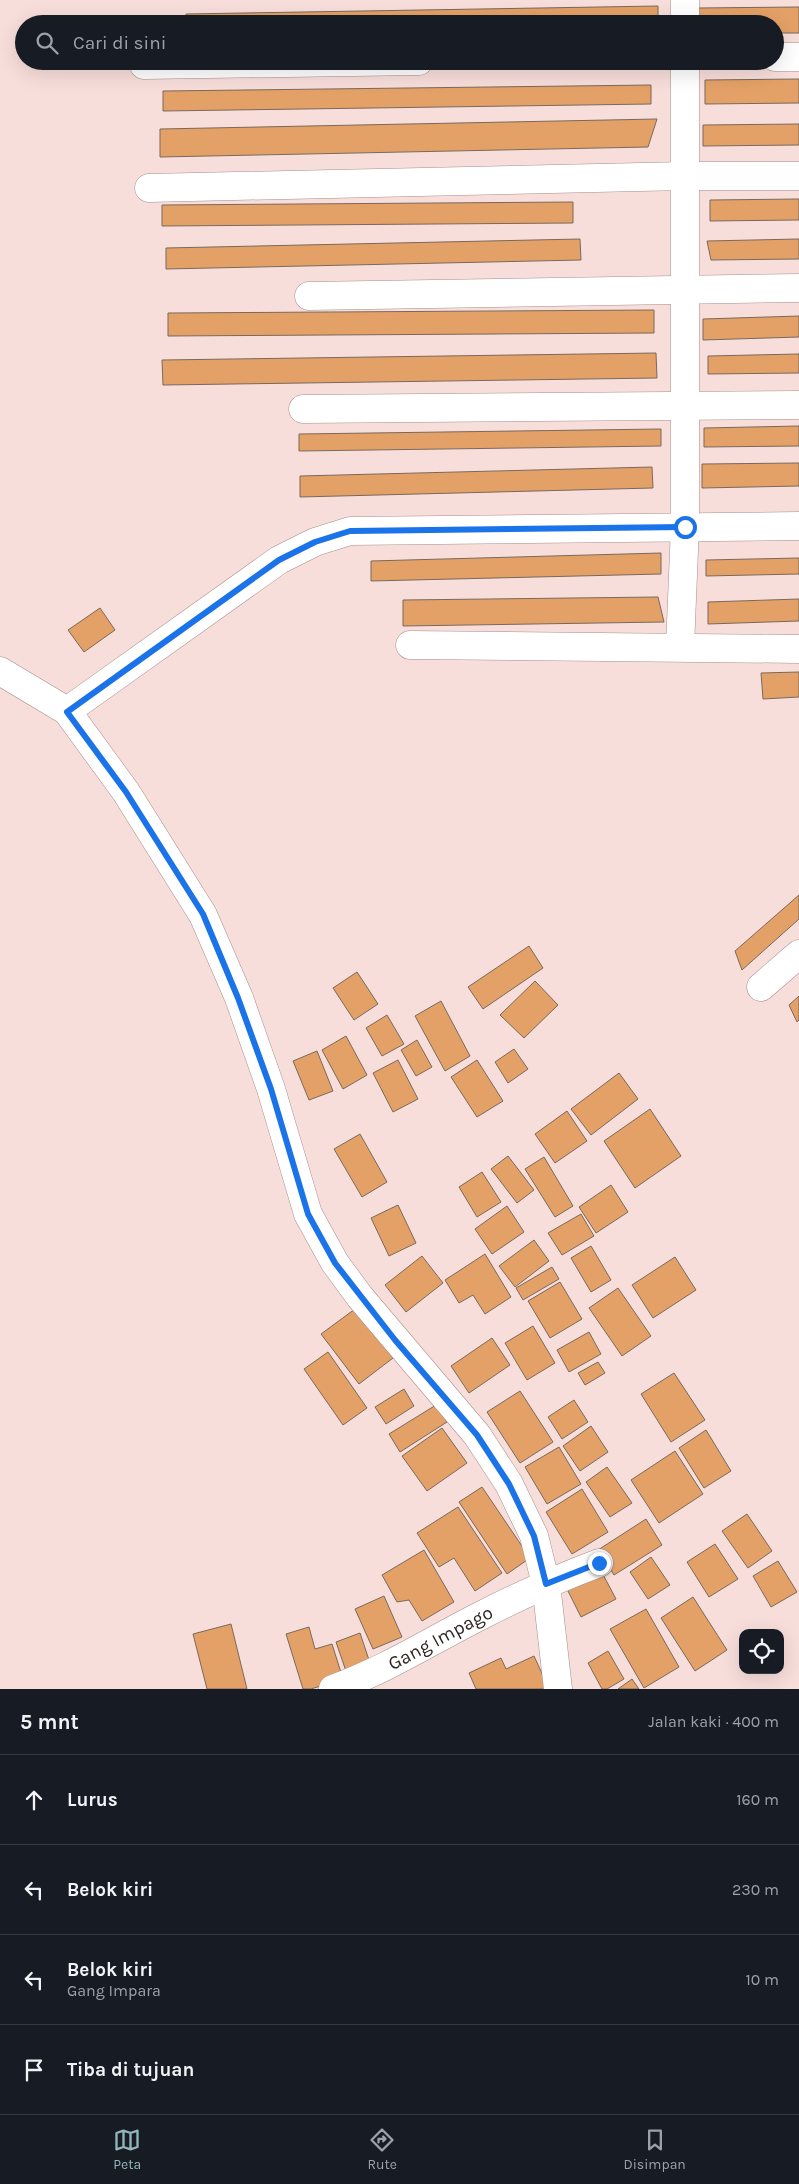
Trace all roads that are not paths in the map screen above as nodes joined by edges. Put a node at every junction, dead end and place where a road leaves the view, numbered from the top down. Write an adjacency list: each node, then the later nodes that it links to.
1 (685, 0): 2 (street)
2 (685, 15)
3 (784, 57): 4 (street)
4 (799, 57)
5 (685, 70): 6 (street)
6 (685, 176): 7 (street); 8 (street); 9 (street)
7 (799, 176)
8 (150, 188)
9 (685, 288): 10 (street); 11 (street); 13 (street)
10 (799, 288)
11 (310, 296)
12 (799, 405): 13 (street)
13 (685, 407): 14 (street); 16 (street)
14 (303, 409)
15 (799, 526): 16 (street)
16 (685, 527): 17 (street); 21 (street)
17 (680, 640): 18 (street); 19 (street)
18 (410, 644)
19 (799, 649)
20 (0, 670): 21 (street)
21 (67, 712): 25 (street)
22 (799, 954): 23 (street)
23 (761, 987)
24 (599, 1563): 25 (street, Gang Impago)
25 (546, 1584): 26 (street, Gang Impago); 27 (street)
26 (333, 1689)
27 (558, 1689)

